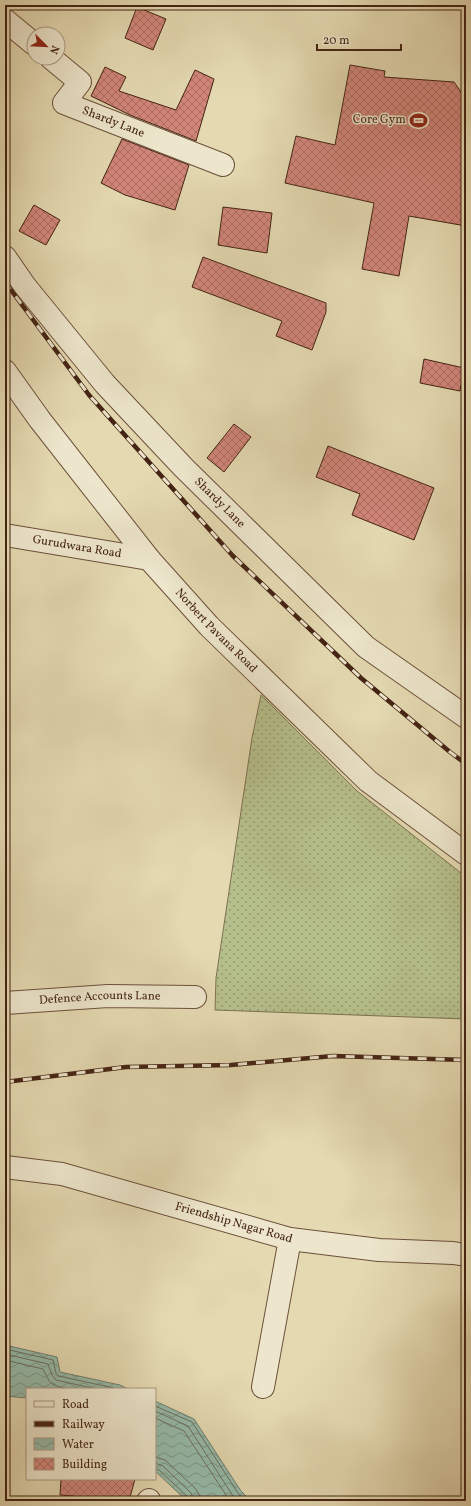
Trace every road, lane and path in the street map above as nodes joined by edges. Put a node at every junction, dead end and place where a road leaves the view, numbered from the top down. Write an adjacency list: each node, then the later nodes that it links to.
1 (5, 20): 2 (street)
2 (26, 37)
3 (61, 66): 4 (street, Shardy Lane)
4 (223, 165)
5 (5, 257): 9 (street, Shardy Lane)
6 (5, 371): 8 (street, Norbert Pavana Road)
7 (5, 535): 8 (street, Gurudwara Road)
8 (149, 559): 10 (street, Norbert Pavana Road)
9 (466, 717)
10 (466, 854)
11 (195, 997): 12 (street, Defence Accounts Lane)
12 (5, 1003)
13 (5, 1167): 14 (street, Friendship Nagar Road)
14 (290, 1239): 15 (street, Friendship Nagar Road); 16 (street)
15 (466, 1255)
16 (263, 1387)

